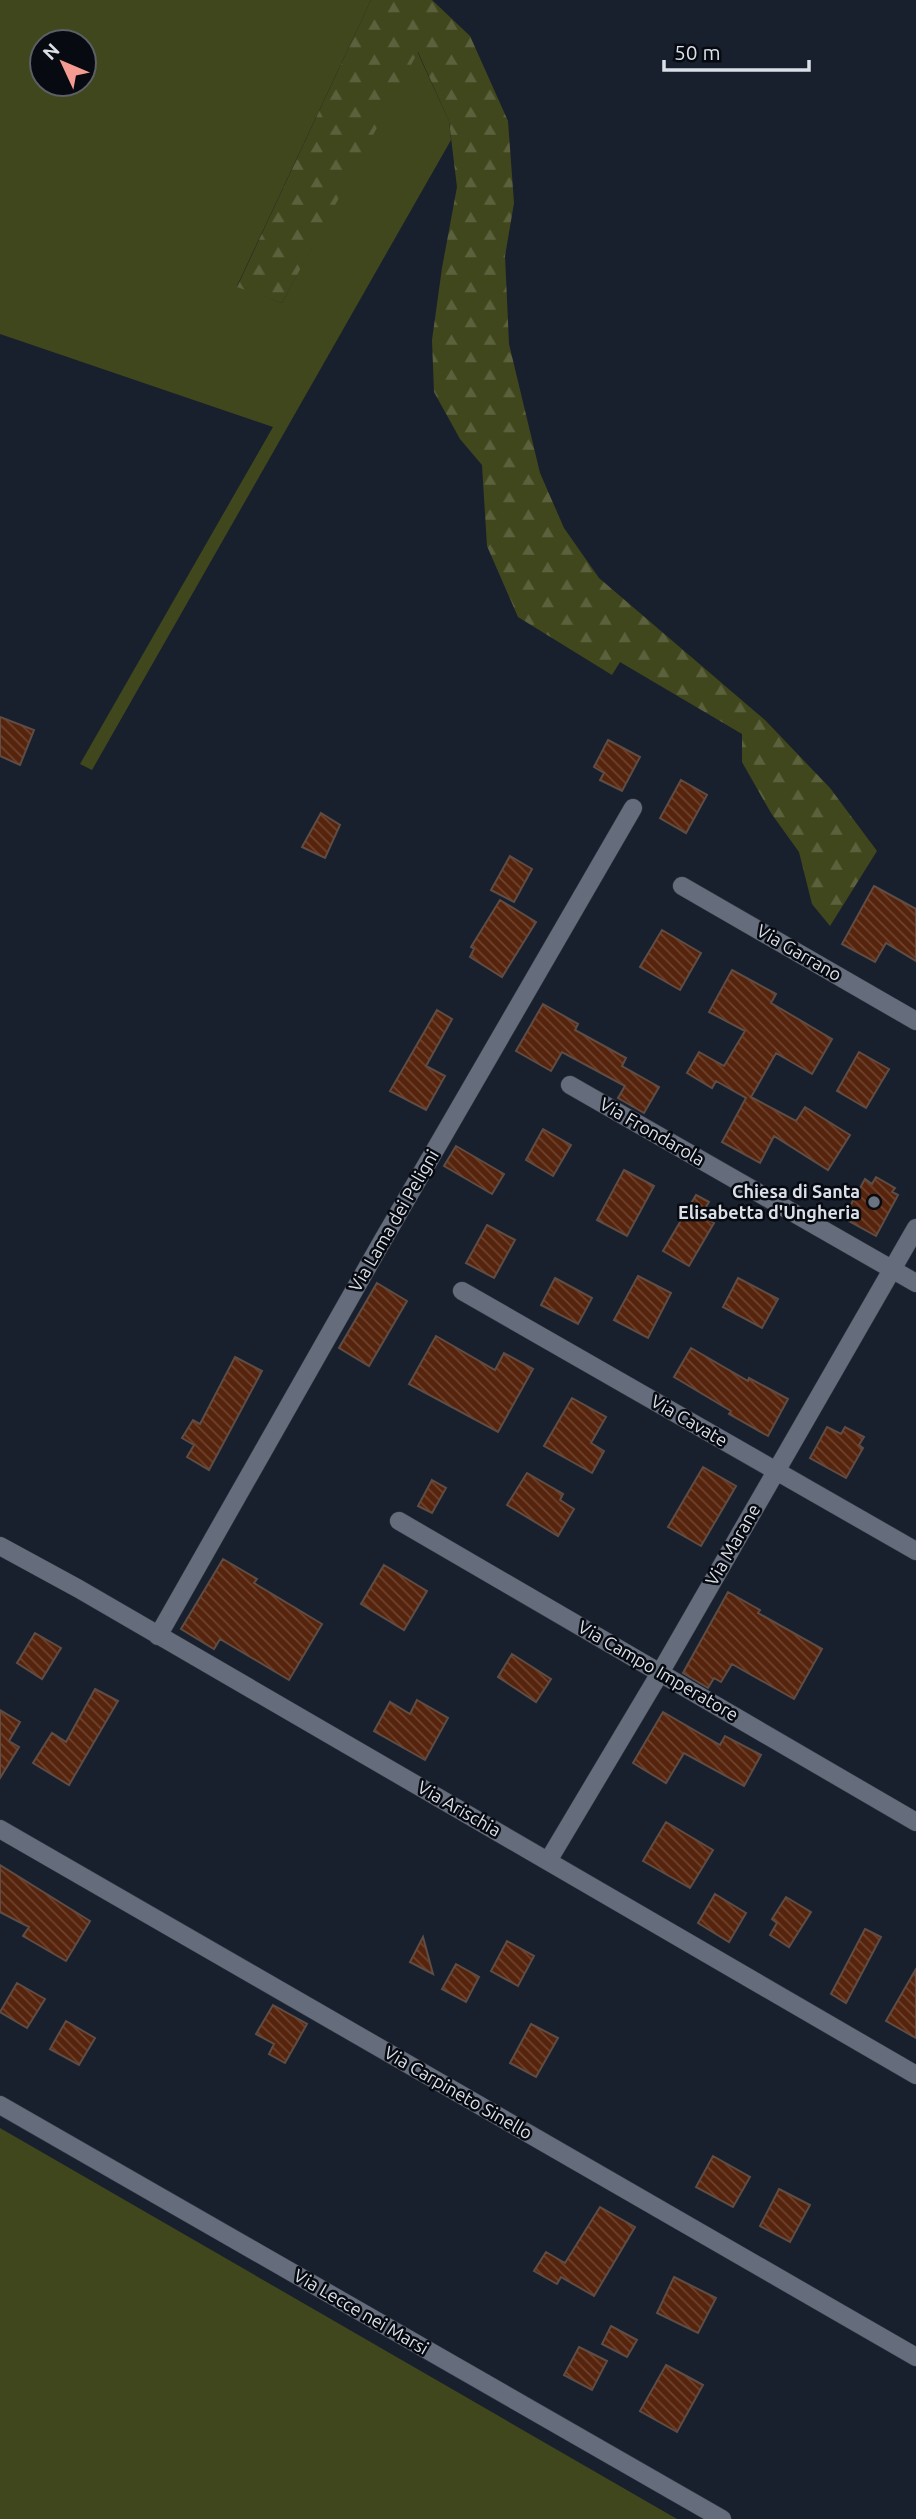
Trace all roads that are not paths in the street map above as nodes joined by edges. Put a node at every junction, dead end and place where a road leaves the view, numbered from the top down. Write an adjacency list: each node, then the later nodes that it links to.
1 (633, 808): 13 (street, Via Lama dei Peligni)
2 (682, 886): 3 (street, Via Garrano)
3 (916, 1021)
4 (570, 1085): 6 (street, Via Frondarola)
5 (916, 1228): 6 (street, Via Marane)
6 (892, 1270): 7 (street, Via Frondarola); 9 (street, Via Marane)
7 (916, 1283)
8 (462, 1291): 9 (street, Via Cavate)
9 (775, 1470): 12 (street, Via Cavate); 14 (street, Via Marane)
10 (399, 1521): 14 (street, Via Campo Imperatore)
11 (0, 1546): 13 (street, Via Arischia)
12 (916, 1551)
13 (158, 1636): 17 (street, Via Arischia)
14 (660, 1673): 15 (street, Via Campo Imperatore); 17 (street, Via Marane)
15 (916, 1822)
16 (0, 1829): 20 (street, Via Carpineto Sinello)
17 (548, 1861): 18 (street, Via Arischia)
18 (916, 2075)
19 (0, 2105): 21 (street, Via Lecce nei Marsi)
20 (916, 2357)
21 (722, 2519)

